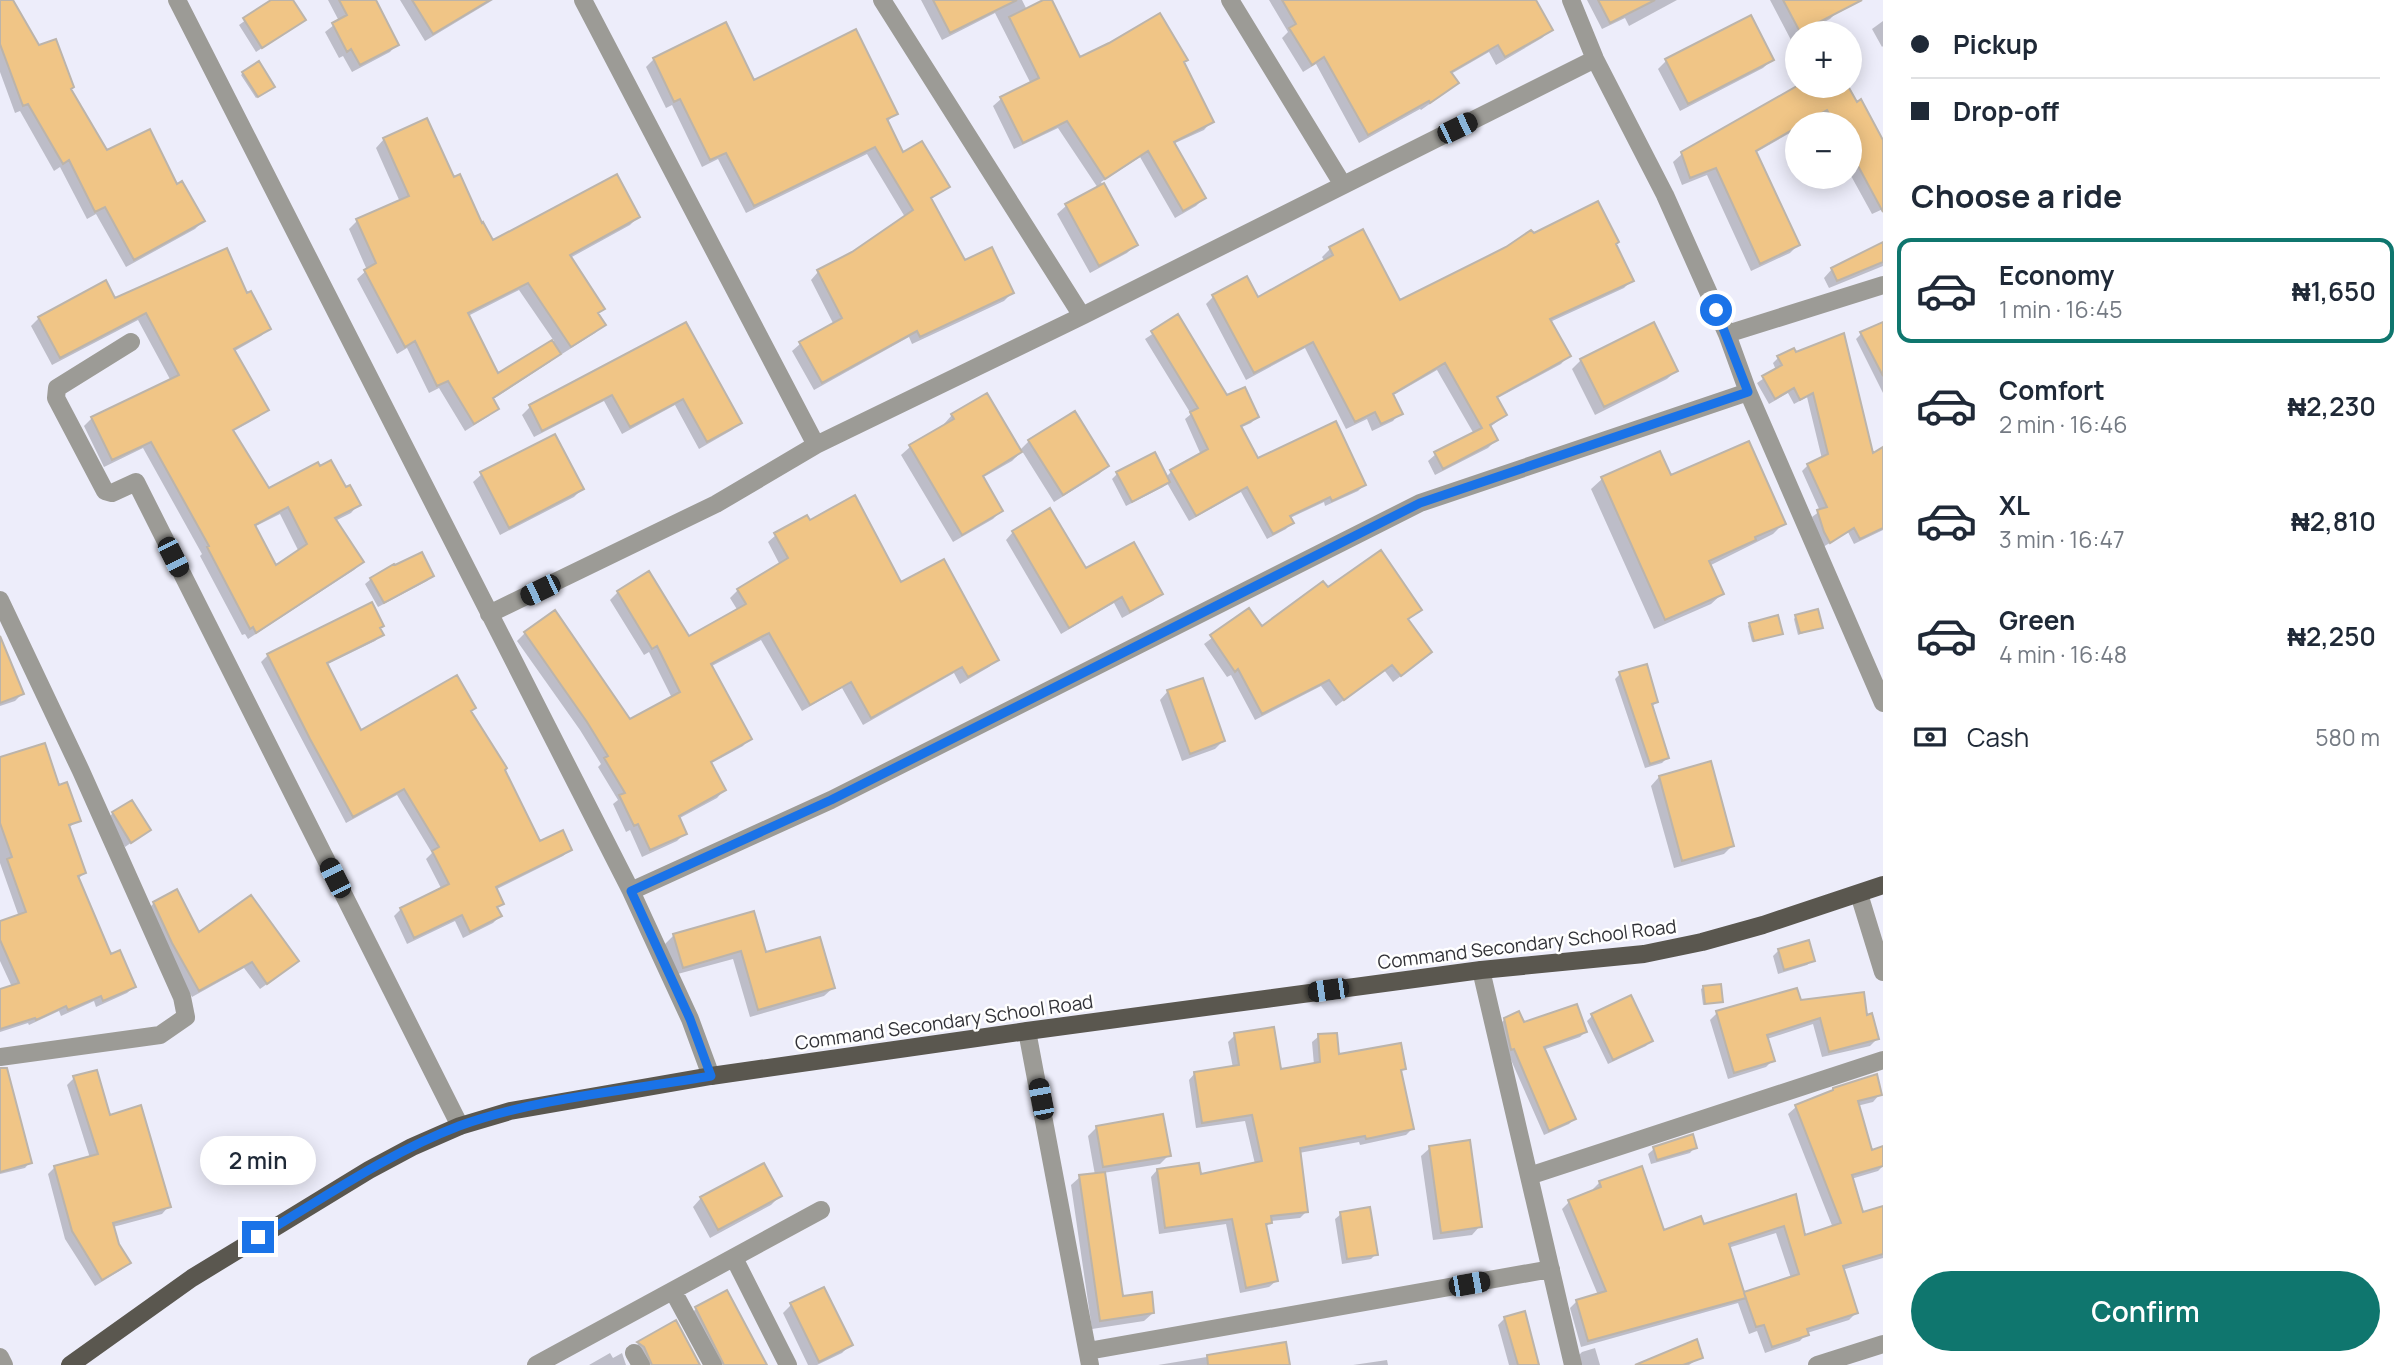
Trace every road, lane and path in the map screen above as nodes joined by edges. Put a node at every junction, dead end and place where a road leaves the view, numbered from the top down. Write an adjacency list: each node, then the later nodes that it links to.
1 (177, 0): 15 (street)
2 (583, 0): 13 (street)
3 (882, 0): 9 (street)
4 (1230, 0): 7 (street)
5 (1571, 0): 6 (street)
6 (1595, 59): 7 (street); 10 (street)
7 (1343, 185): 9 (street)
8 (1883, 285): 10 (street)
9 (1082, 316): 13 (street)
10 (1727, 334): 12 (street)
11 (131, 342): 26 (street)
12 (1748, 392): 16 (street); 18 (street)
13 (816, 445): 15 (street)
14 (0, 600): 23 (street)
15 (489, 614): 18 (street)
16 (1883, 702)
17 (1883, 886): 19 (main road, Command Secondary School Road)
18 (631, 891): 25 (street)
19 (1859, 894): 20 (main road, Command Secondary School Road); 21 (street)
20 (1481, 970): 22 (main road, Command Secondary School Road); 27 (street)
21 (1883, 972)
22 (1027, 1031): 25 (main road, Command Secondary School Road); 34 (street)
23 (0, 1057)
24 (1883, 1060): 27 (street)
25 (711, 1076): 26 (main road, Command Secondary School Road)
26 (460, 1126): 36 (main road, Command Secondary School Road)
27 (1529, 1176): 30 (street)
28 (821, 1210): 29 (street)
29 (734, 1258): 31 (street); 39 (street)
30 (1551, 1269): 34 (street); 40 (street)
31 (673, 1291): 37 (street); 38 (street)
32 (1883, 1344): 41 (street)
33 (0, 1357): 35 (street)
34 (1089, 1358)
35 (4, 1365)
36 (70, 1365)
37 (536, 1365)
38 (713, 1365)
39 (788, 1365)
40 (1573, 1365)
41 (1817, 1365)

